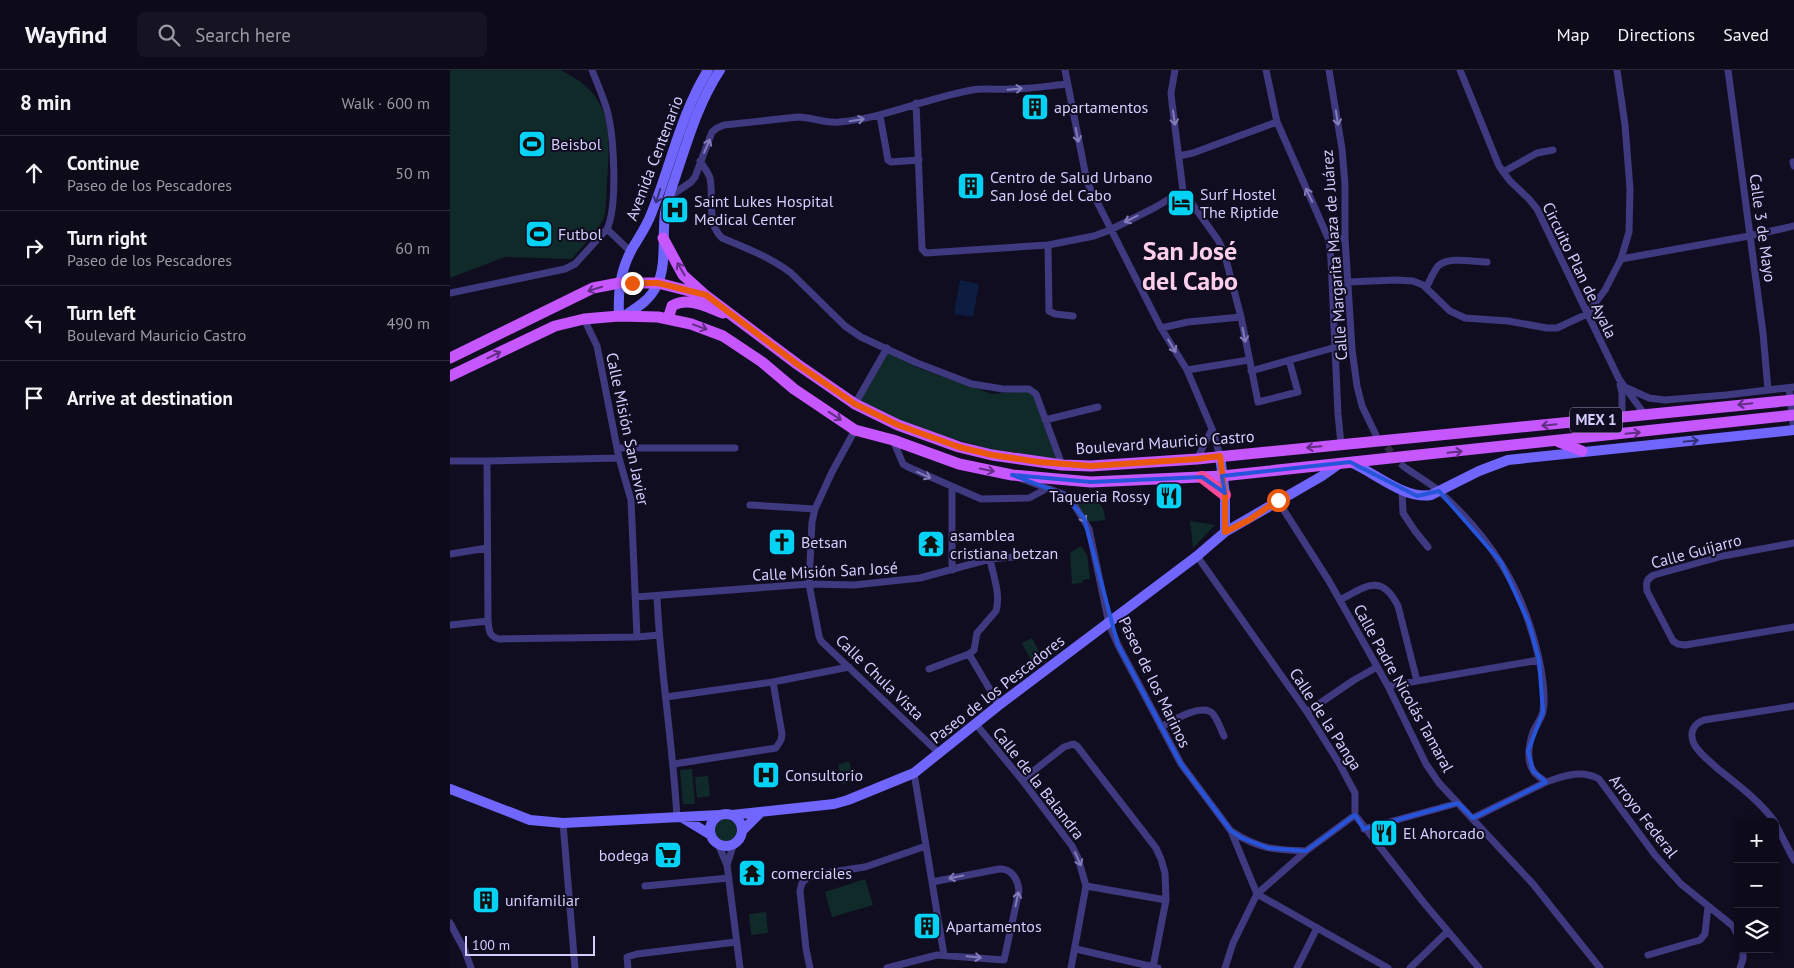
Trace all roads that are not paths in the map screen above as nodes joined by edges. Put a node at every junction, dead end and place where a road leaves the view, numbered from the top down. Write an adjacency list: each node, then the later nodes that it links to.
1 (592, 70): 23 (street)
2 (708, 70): 30 (street, Avenida Centenario, one-way to 30)
3 (720, 70): 21 (street, Avenida Centenario)
4 (1065, 70): 11 (street)
5 (1175, 70): 16 (street, one-way to 16)
6 (1266, 70): 14 (street)
7 (1328, 70): 27 (street, Calle Margarita Maza de Juárez, one-way to 27)
8 (1460, 70): 19 (street, Circuito Plan de Ayala)
9 (1617, 70): 31 (street)
10 (1728, 70): 25 (street, Calle 3 de Mayo)
11 (1067, 84): 12 (street, one-way to 11); 24 (street, one-way to 24)
12 (916, 104): 13 (street); 17 (street)
13 (880, 116): 17 (street); 18 (street, one-way to 13)
14 (1276, 122): 16 (street); 28 (street, one-way to 14)
15 (1553, 150): 19 (street)
16 (1178, 156): 20 (street)
17 (919, 160): 29 (street)
18 (700, 161): 21 (street); 48 (street)
19 (1503, 172): 39 (street, Circuito Plan de Ayala)
20 (1183, 191): 24 (street, one-way to 24); 42 (street)
21 (669, 197): 26 (street, Avenida Centenario)
22 (1794, 226): 25 (street)
23 (607, 229): 30 (street); 37 (street)
24 (1110, 230): 29 (street); 46 (street)
25 (1749, 236): 31 (street); 58 (street, Calle 3 de Mayo)
26 (663, 238): 35 (street, Avenida Centenario); 38 (main road, one-way to 26)
27 (1345, 238): 28 (street); 33 (street, Calle Margarita Maza de Juárez)
28 (1329, 240): 47 (street, Calle Margarita Maza de Juárez)
29 (1048, 245): 41 (street)
30 (631, 252): 34 (street, Avenida Centenario)
31 (1621, 259): 39 (street)
32 (1487, 262): 36 (street)
33 (1348, 282): 36 (street); 70 (street, Calle Margarita Maza de Juárez)
34 (619, 283): 35 (main road, Boulevard Mauricio Castro / MEX 1); 40 (street, Avenida Centenario); 49 (main road, Boulevard Mauricio Castro / MEX 1, one-way to 49)
35 (658, 283): 38 (main road, Boulevard Mauricio Castro / MEX 1); 40 (street, Avenida Centenario)
36 (1426, 288): 39 (street)
37 (450, 293)
38 (706, 295): 43 (main road, Boulevard Mauricio Castro / MEX 1)
39 (1587, 314): 55 (street, Circuito Plan de Ayala)
40 (621, 316): 44 (main road, Boulevard Mauricio Castro / MEX 1); 45 (main road, Boulevard Mauricio Castro / MEX 1)
41 (1072, 316)
42 (1241, 317): 46 (street); 50 (street, one-way to 50)
43 (736, 318): 45 (main road); 61 (main road, Boulevard Mauricio Castro / MEX 1)
44 (584, 319): 54 (main road, Boulevard Mauricio Castro / MEX 1, one-way to 44); 74 (street, Calle Misión San Javier)
45 (668, 319): 68 (main road, Boulevard Mauricio Castro / MEX 1, one-way to 68)
46 (1161, 328): 52 (street, one-way to 52)
47 (1336, 347): 51 (street); 73 (street, Calle Margarita Maza de Juárez)
48 (887, 348): 61 (street); 66 (street)
49 (450, 358)
50 (1249, 360): 52 (street); 53 (street)
51 (1289, 360): 53 (street); 53 (street)
52 (1186, 370): 67 (street)
53 (1251, 371)
54 (450, 376)
55 (1619, 379): 56 (street, Circuito Plan de Ayala); 65 (street, Circuito Plan de Ayala)
56 (1625, 387): 60 (street); 63 (street, Circuito Plan de Ayala)
57 (1792, 388): 58 (street); 59 (street)
58 (1768, 390): 60 (street)
59 (1792, 400): 60 (main road, Boulevard Mauricio Castro / MEX 1, one-way to 60); 64 (street)
60 (1727, 401): 63 (main road, Boulevard Mauricio Castro / MEX 1)
61 (855, 404): 83 (main road, Boulevard Mauricio Castro / MEX 1)
62 (1098, 407): 66 (street)
63 (1645, 415): 65 (main road, Boulevard Mauricio Castro / MEX 1)
64 (1793, 415): 69 (street); 72 (main road, Boulevard Mauricio Castro / MEX 1, one-way to 64)
65 (1622, 418): 73 (main road, Boulevard Mauricio Castro / MEX 1, one-way to 73)
66 (1045, 420): 83 (street)
67 (1212, 429): 77 (street); 79 (street)
68 (855, 430): 71 (main road, Boulevard Mauricio Castro / MEX 1); 95 (street, Calle Chula Vista)
69 (1794, 430): 76 (street, one-way to 69)
70 (1376, 435)
71 (894, 440): 85 (main road, Boulevard Mauricio Castro / MEX 1, one-way to 85); 88 (street, one-way to 88)
72 (1557, 441): 76 (main road); 82 (main road, Boulevard Mauricio Castro / MEX 1, one-way to 72)
73 (1341, 444): 77 (main road, Boulevard Mauricio Castro / MEX 1, one-way to 77)
74 (618, 448): 75 (street); 78 (street, Calle Misión San Javier)
75 (735, 448)
76 (1582, 451): 91 (street)
77 (1220, 456): 79 (main road, Boulevard Mauricio Castro / MEX 1); 86 (street)
78 (619, 458): 81 (street); 107 (street, Calle Misión San Javier)
79 (1197, 459): 83 (main road, Boulevard Mauricio Castro / MEX 1)
80 (450, 461): 81 (street)
81 (487, 461): 99 (street)
82 (1345, 463): 86 (main road, Boulevard Mauricio Castro / MEX 1); 90 (street); 93 (street, Paseo de los Pescadores)
83 (1062, 465)
84 (1403, 466): 91 (street)
85 (1012, 475): 87 (main road, Boulevard Mauricio Castro / MEX 1); 89 (street, Paseo de los Marinos)
86 (1222, 476): 87 (main road, Boulevard Mauricio Castro / MEX 1); 92 (street)
87 (1202, 477): 92 (highway)
88 (952, 488): 89 (street); 104 (street)
89 (1046, 489): 111 (street, Paseo de los Marinos, one-way to 111)
90 (1402, 490): 91 (street); 98 (street)
91 (1439, 491): 116 (street)
92 (1225, 495): 96 (street)
93 (1278, 500): 96 (street, Paseo de los Pescadores); 108 (street, Calle Padre Nicolás Tamaral)
94 (750, 505): 95 (street)
95 (815, 509): 105 (street, Calle Chula Vista)
96 (1225, 532): 101 (street, Paseo de los Pescadores)
97 (1794, 542): 112 (street, Calle Guijarro)
98 (1428, 547)
99 (488, 548): 100 (street); 109 (street)
100 (450, 554)
101 (1197, 556): 111 (street, Paseo de los Pescadores); 126 (street, Calle de la Panga)
102 (1013, 557): 103 (street, Calle Misión San José)
103 (990, 559): 104 (street, Calle Misión San José); 115 (street)
104 (952, 570): 105 (street, Calle Misión San José)
105 (809, 584): 106 (street, Calle Misión San José); 117 (street, Calle Chula Vista)
106 (657, 596): 107 (street, Calle Misión San José); 113 (street)
107 (636, 597): 114 (street, Calle Misión San Javier)
108 (1340, 600): 118 (street, Calle Padre Nicolás Tamaral); 120 (street)
109 (488, 621): 110 (street); 114 (street)
110 (450, 624)
111 (1109, 624): 124 (street, Paseo de los Pescadores); 128 (street, Paseo de los Marinos)
112 (1794, 627)
113 (659, 634): 114 (street); 123 (street)
114 (637, 636)
115 (969, 654): 119 (street); 124 (street)
116 (1539, 660): 120 (street); 134 (street)
117 (849, 667): 121 (street); 130 (street, Calle Chula Vista)
118 (1377, 667): 122 (street, Calle Padre Nicolás Tamaral); 126 (street)
119 (929, 669)
120 (1417, 681): 122 (street)
121 (773, 682): 123 (street); 131 (street)
122 (1388, 686): 136 (street, Calle Padre Nicolás Tamaral)
123 (666, 697): 131 (street)
124 (998, 705): 127 (street, Paseo de los Pescadores)
125 (1794, 706): 143 (street)
126 (1307, 712): 140 (street, Calle de la Panga)
127 (975, 723): 130 (street, Paseo de los Pescadores); 133 (street, Calle de la Balandra)
128 (1161, 727): 129 (street); 148 (street, Paseo de los Marinos)
129 (1224, 736)
130 (939, 753): 132 (street, Paseo de los Pescadores)
131 (674, 764): 141 (street)
132 (914, 773): 137 (street, Paseo de los Pescadores); 152 (street)
133 (1022, 780): 159 (street, Calle de la Balandra, one-way to 159); 161 (street)
134 (1546, 782): 142 (street, Arroyo Federal); 162 (street, Arroyo Federal)
135 (450, 789): 144 (street)
136 (1458, 803): 142 (street, Calle Padre Nicolás Tamaral); 145 (street)
137 (761, 812): 139 (street, Paseo de los Pescadores); 146 (street)
138 (720, 815): 139 (street); 141 (street); 149 (street)
139 (732, 815): 146 (street)
140 (1355, 815): 145 (street); 153 (street)
141 (680, 818): 144 (street); 149 (street)
142 (1473, 818): 185 (street, Calle Padre Nicolás Tamaral)
143 (1771, 818)
144 (563, 823): 174 (street)
145 (1364, 829): 166 (street)
146 (742, 830): 150 (street)
147 (1779, 830): 154 (street)
148 (1231, 831): 153 (street); 160 (street, Paseo de los Marinos)
149 (711, 835): 151 (street)
150 (734, 843): 151 (street); 155 (street)
151 (718, 844): 155 (street)
152 (926, 846): 157 (street); 177 (street)
153 (1306, 851): 160 (street)
154 (1794, 860)
155 (727, 865): 156 (street)
156 (729, 878): 158 (street); 167 (street)
157 (932, 882): 170 (street); 170 (street, one-way to 157)
158 (645, 886)
159 (1086, 886): 161 (street); 168 (street, Calle de la Balandra)
160 (1257, 894): 164 (street); 180 (street)
161 (1166, 900): 172 (street)
162 (1708, 906): 165 (street, Arroyo Federal); 171 (street)
163 (450, 923): 173 (street)
164 (1317, 928): 181 (street); 182 (street)
165 (1734, 928)
166 (1447, 932): 183 (street); 184 (street)
167 (736, 942): 175 (street); 176 (street)
168 (1076, 949): 172 (street); 179 (street, Calle de la Balandra)
169 (1743, 953): 186 (street)
170 (944, 955): 178 (street)
171 (1648, 955)
172 (1156, 967)
173 (471, 968)
174 (575, 968)
175 (628, 968)
176 (740, 968)
177 (810, 968)
178 (887, 968)
179 (1071, 968)
180 (1225, 968)
181 (1297, 968)
182 (1388, 968)
183 (1410, 968)
184 (1479, 968)
185 (1600, 968)
186 (1740, 968)

